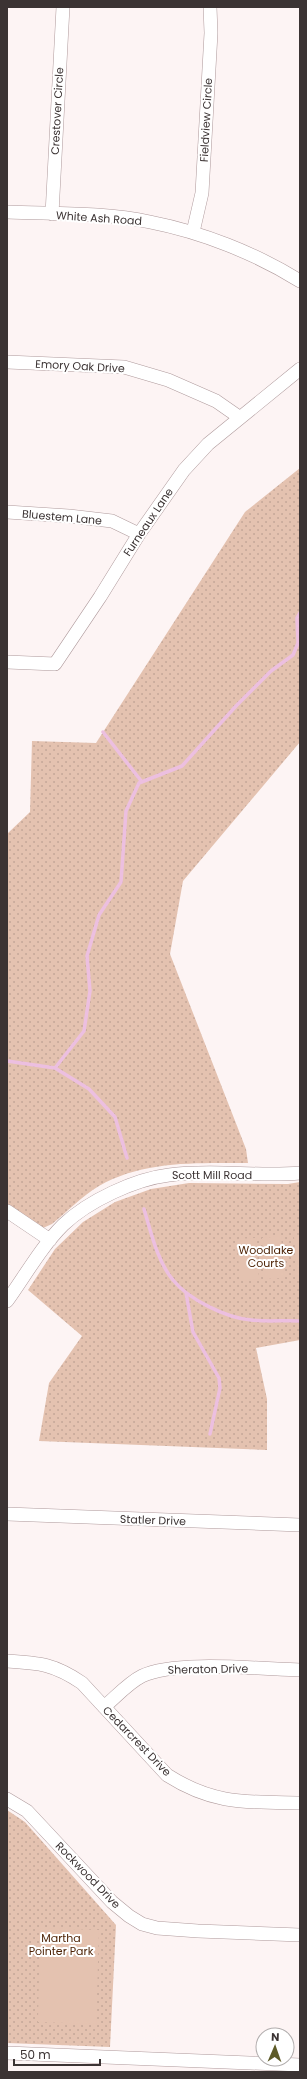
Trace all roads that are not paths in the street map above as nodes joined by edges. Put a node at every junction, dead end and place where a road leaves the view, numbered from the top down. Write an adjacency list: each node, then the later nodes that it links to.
1 (63, 7): 4 (street, Crestover Circle)
2 (210, 7): 5 (street, Fieldview Circle)
3 (7, 212): 4 (street, White Ash Road)
4 (52, 214): 5 (street, White Ash Road)
5 (193, 232): 6 (street, White Ash Road)
6 (300, 281)
7 (7, 362): 9 (street, Emory Oak Drive)
8 (300, 369): 9 (street, Furneaux Lane)
9 (239, 417): 11 (street, Furneaux Lane)
10 (7, 512): 11 (street, Bluestem Lane)
11 (139, 534): 12 (street, Furneaux Lane)
12 (7, 662)
13 (300, 1173): 15 (street, Scott Mill Road)
14 (7, 1211): 15 (street)
15 (50, 1240): 16 (street, Scott Mill Road)
16 (7, 1301)
17 (7, 1514): 18 (street, Statler Drive)
18 (300, 1525)
19 (7, 1661): 21 (street, Cedarcrest Drive)
20 (300, 1670): 21 (street, Sheraton Drive)
21 (104, 1707): 23 (street, Cedarcrest Drive)
22 (7, 1799): 24 (street, Rockwood Drive)
23 (300, 1803)
24 (300, 1935)
25 (7, 2053): 26 (street)
26 (300, 2065)

